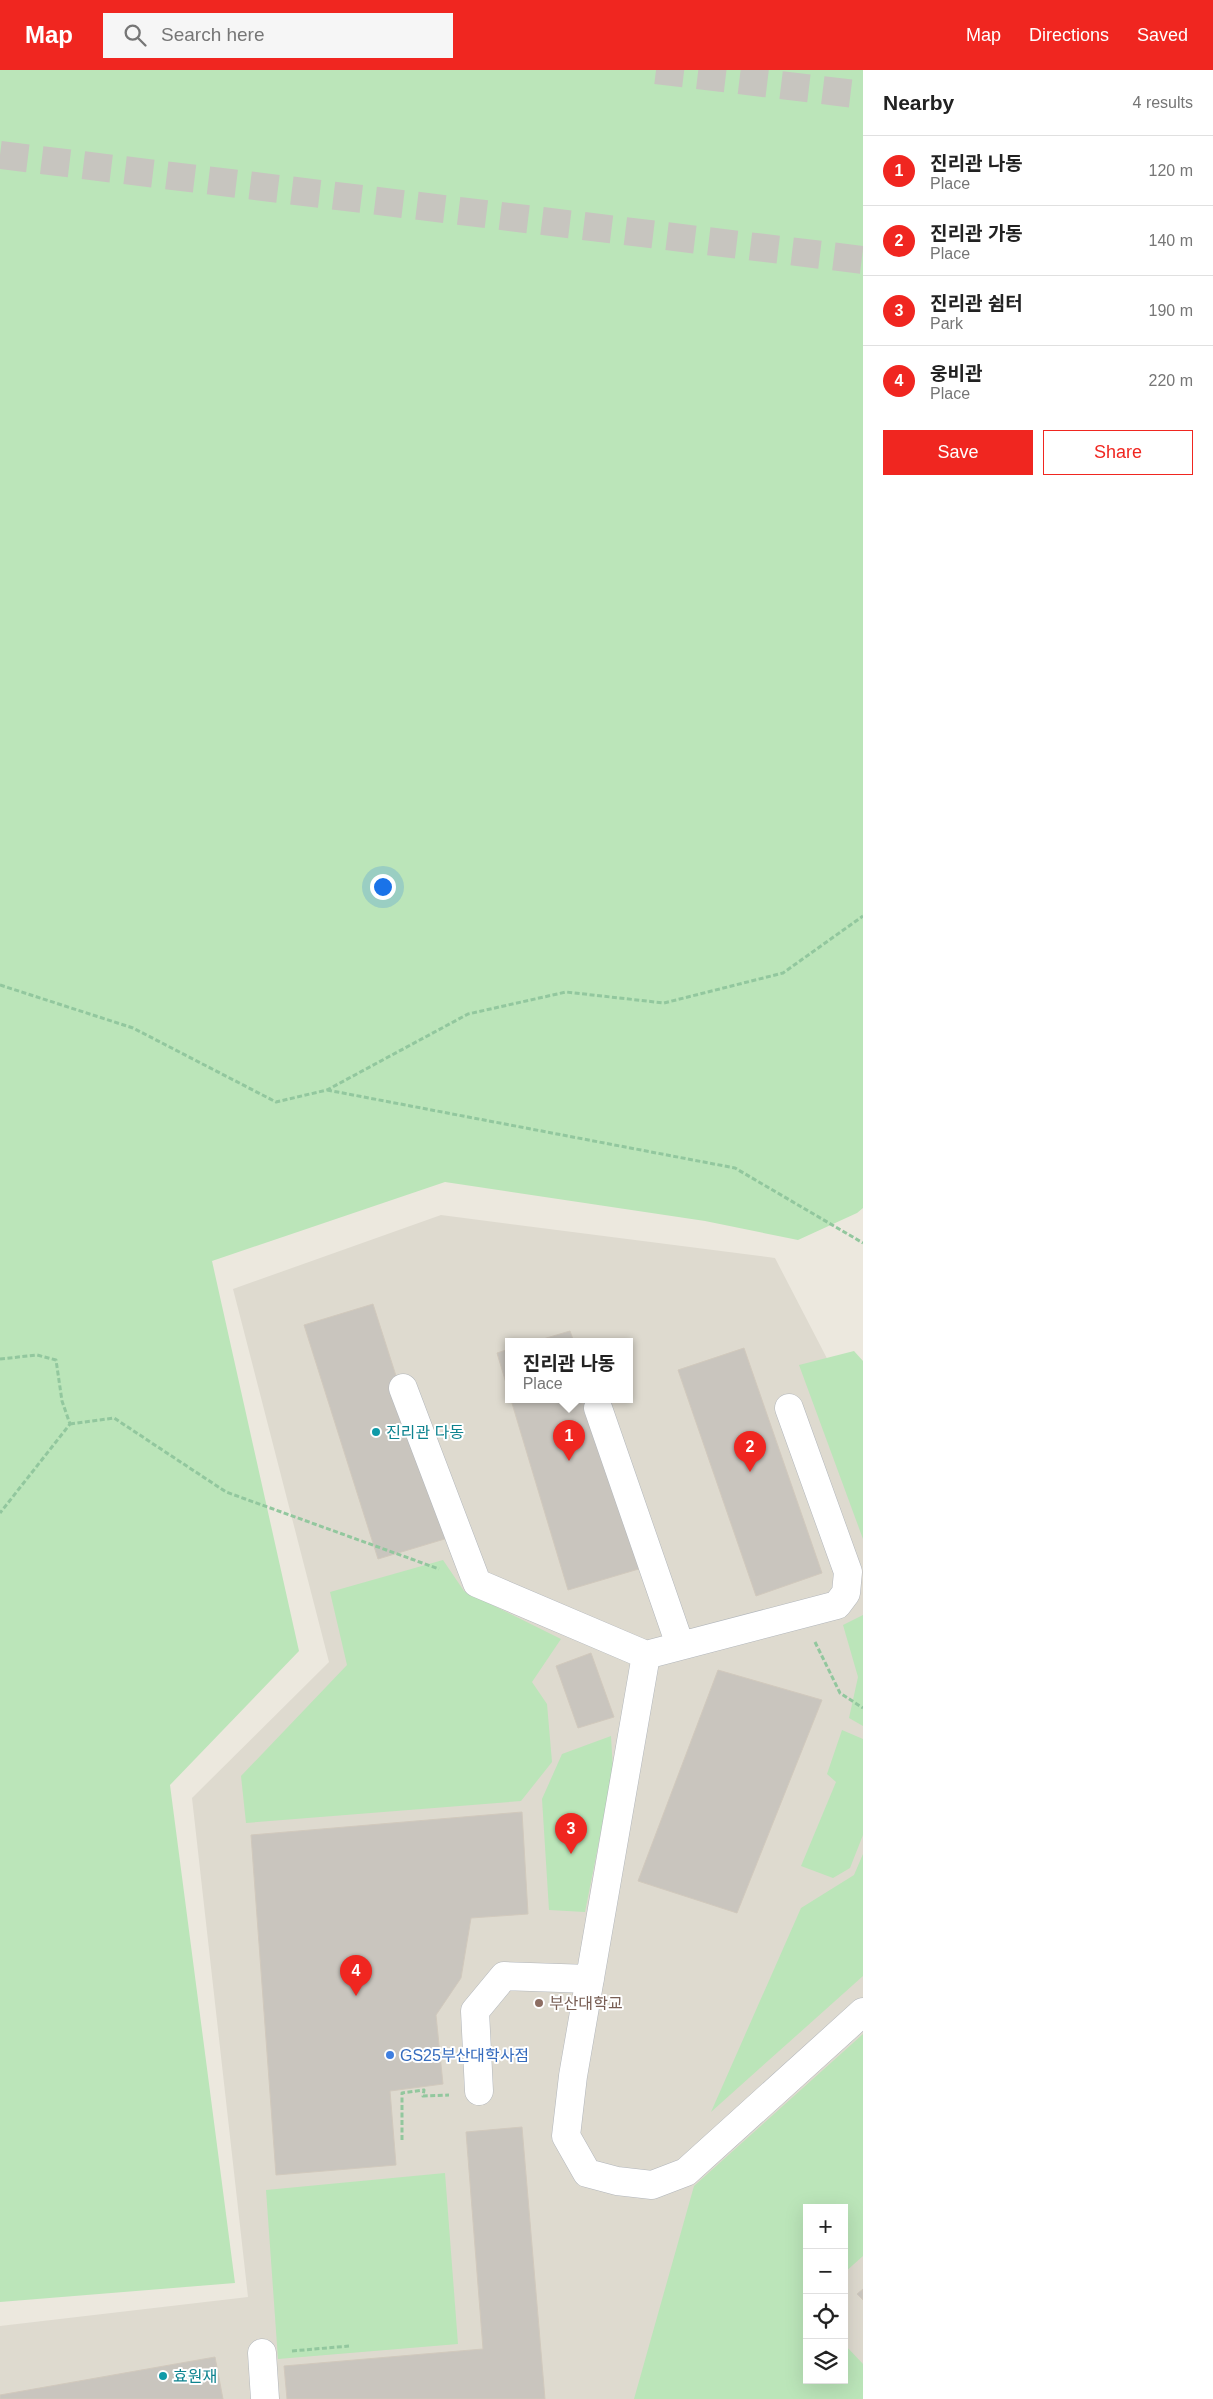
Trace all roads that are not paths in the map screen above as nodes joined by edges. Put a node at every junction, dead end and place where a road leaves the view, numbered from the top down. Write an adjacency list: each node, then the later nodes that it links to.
1 (403, 1388): 5 (lane)
2 (598, 1408): 4 (lane)
3 (789, 1408): 4 (lane)
4 (680, 1645): 5 (lane)
5 (646, 1655): 6 (lane)
6 (590, 1979): 7 (lane); 8 (lane)
7 (863, 2012)
8 (480, 2091)
9 (262, 2353): 10 (lane)
10 (265, 2399)

